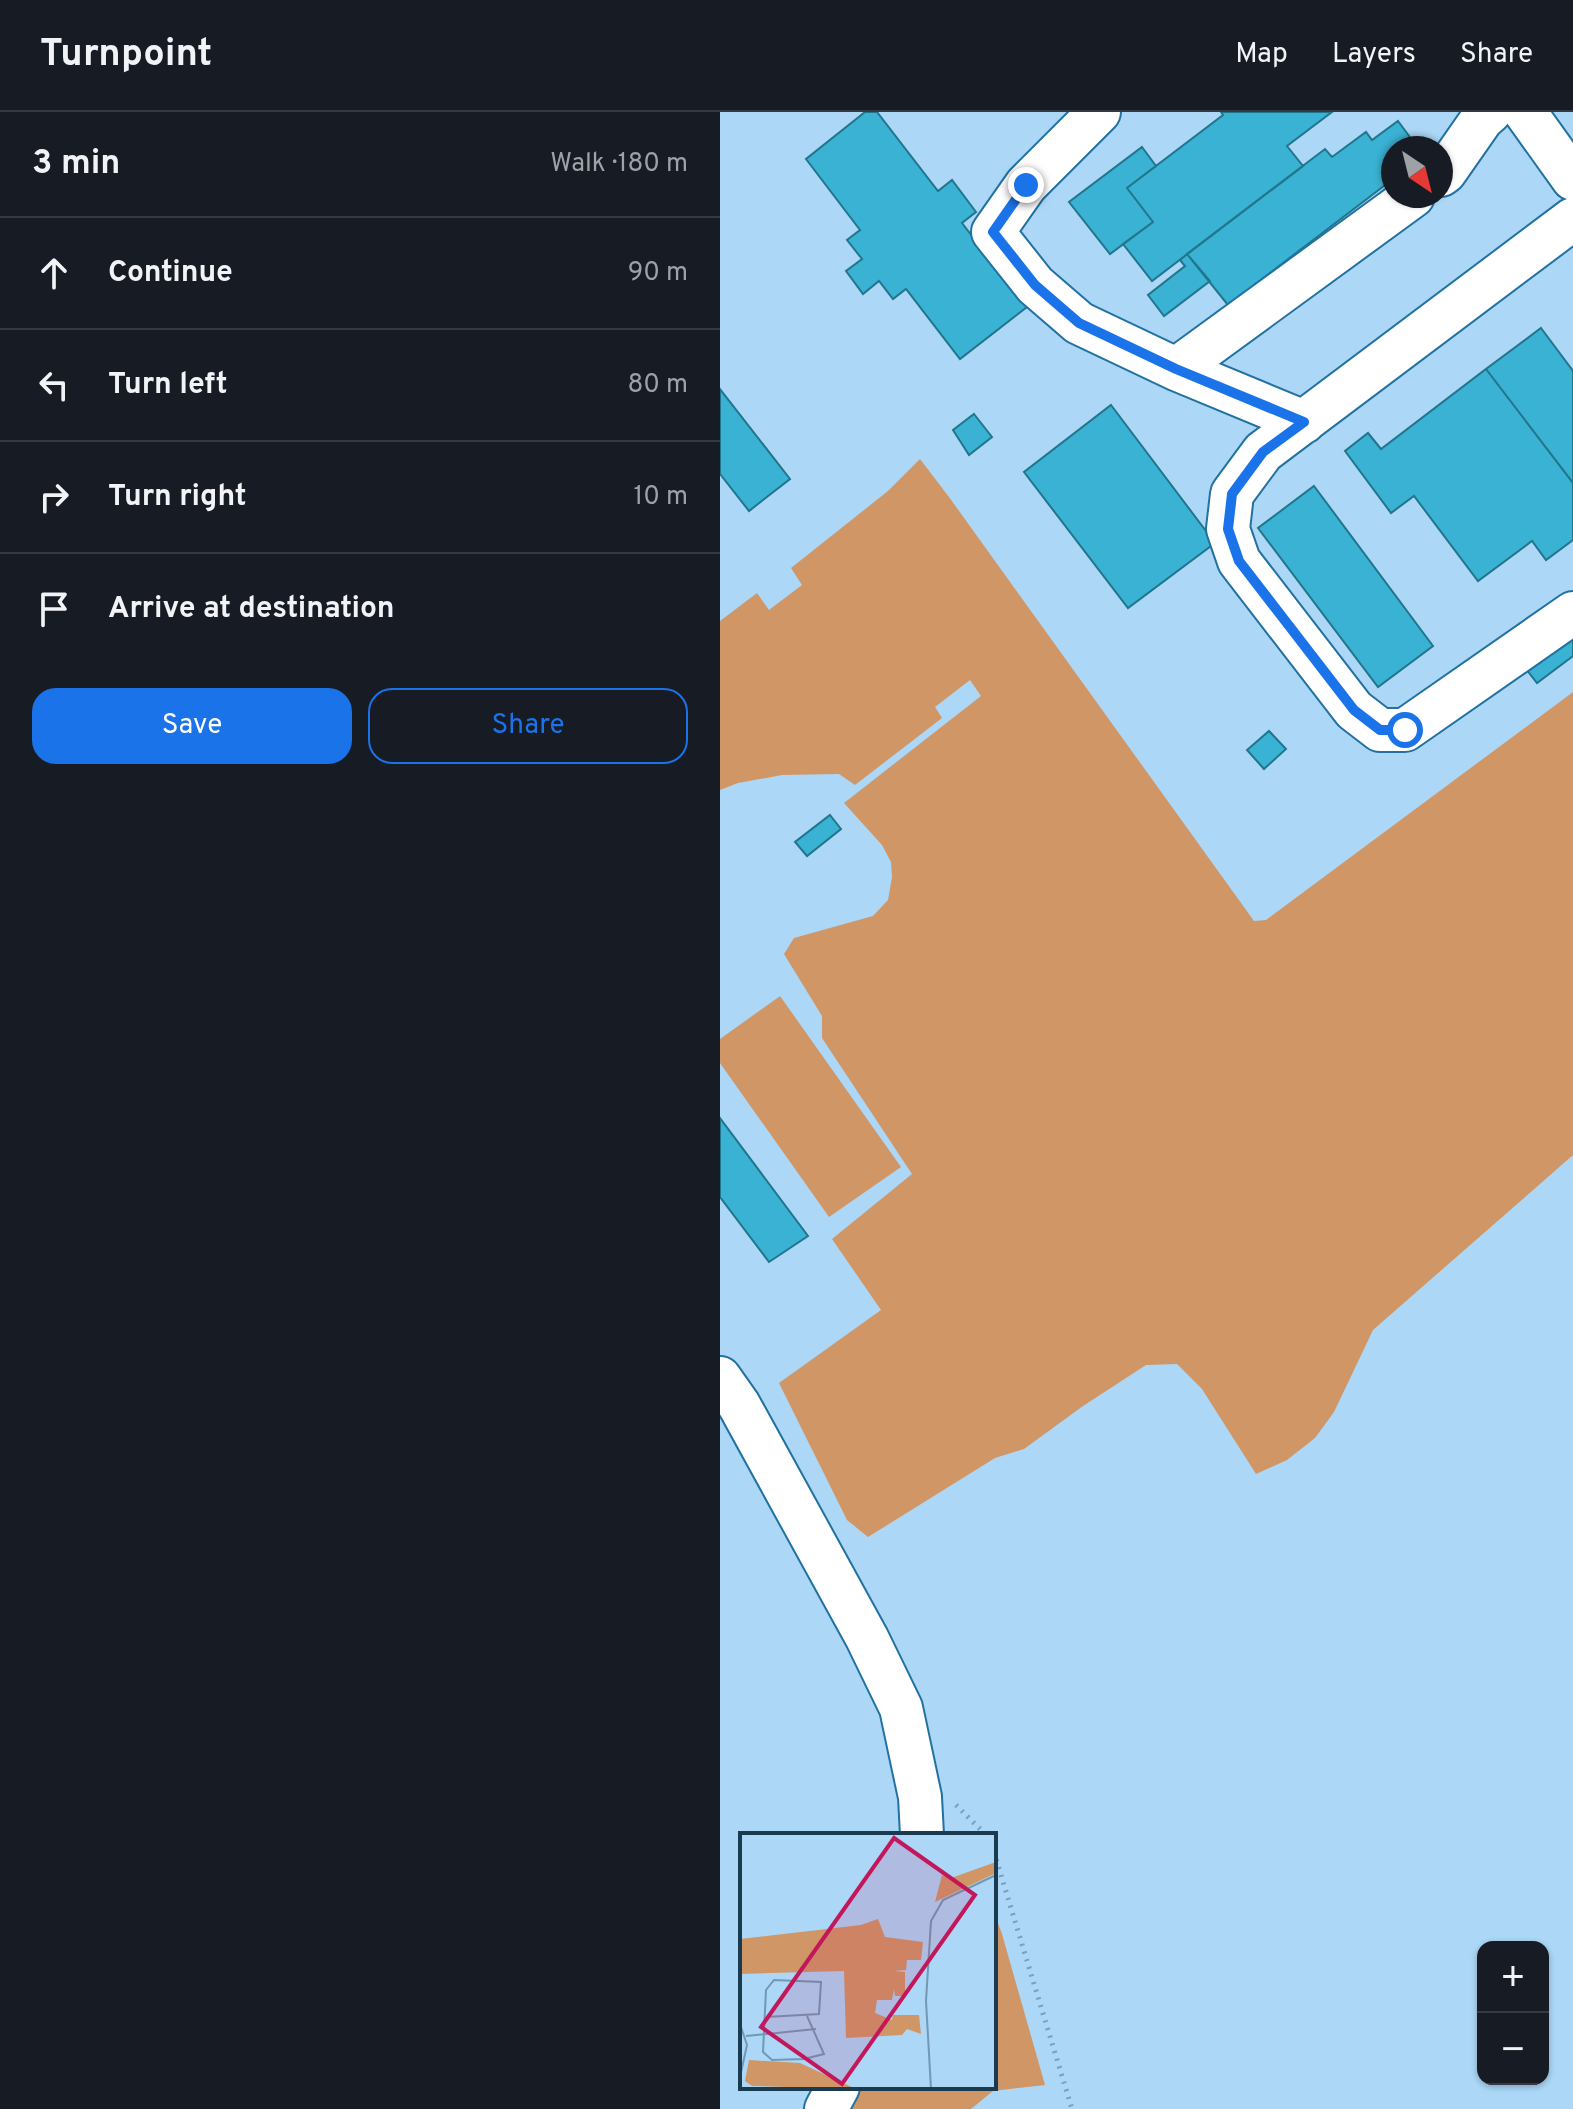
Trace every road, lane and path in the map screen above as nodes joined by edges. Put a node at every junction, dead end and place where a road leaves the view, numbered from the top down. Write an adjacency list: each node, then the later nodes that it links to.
1 (1099, 112): 8 (street)
2 (1490, 112): 4 (street)
3 (1525, 112): 5 (street)
4 (1453, 159)
5 (1573, 179)
6 (1397, 208): 8 (street)
7 (1573, 219): 9 (street)
8 (1176, 369): 9 (street)
9 (1304, 422): 10 (street)
10 (1573, 613)
11 (720, 1378): 12 (street)
12 (922, 1833)
13 (996, 1859): 16 (path)
14 (837, 2089): 15 (street)
15 (826, 2109)
16 (1072, 2109)

